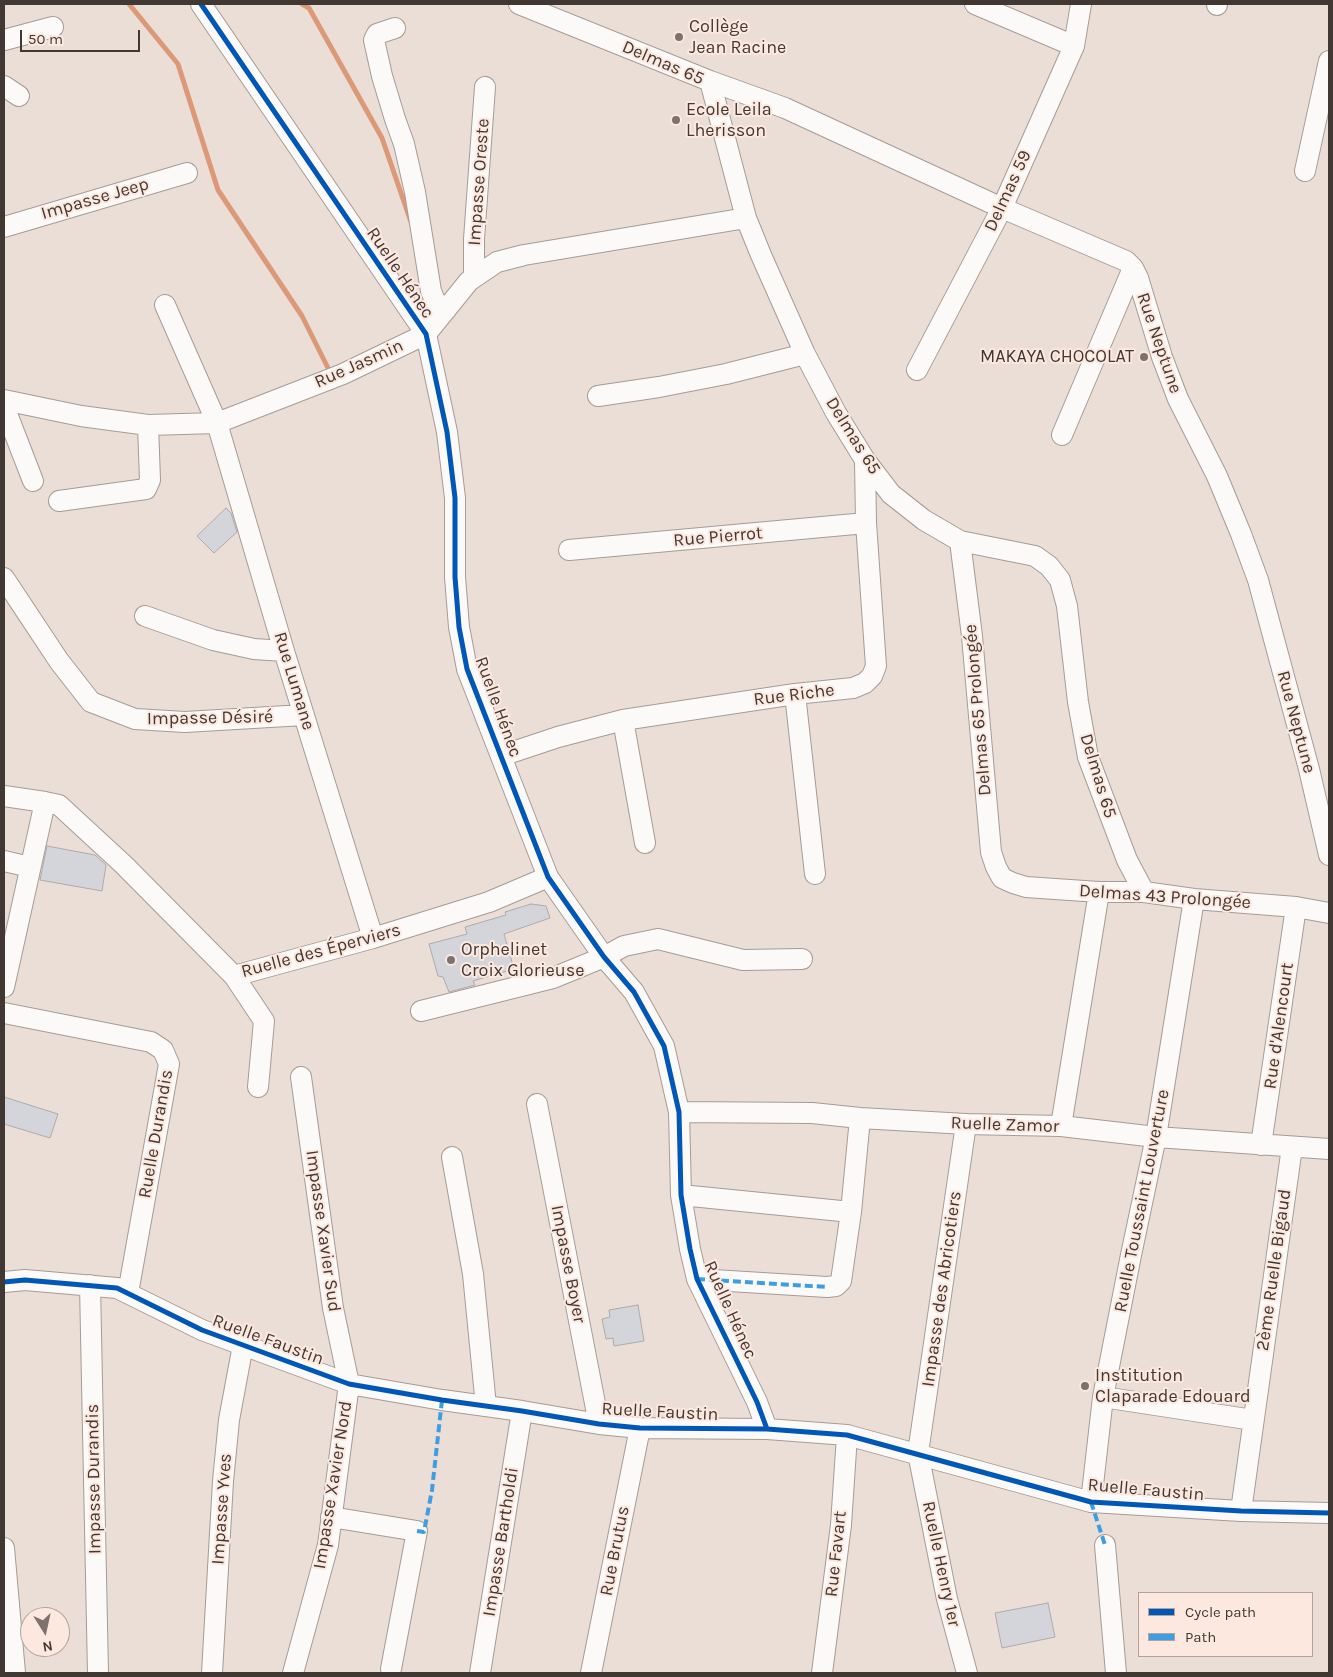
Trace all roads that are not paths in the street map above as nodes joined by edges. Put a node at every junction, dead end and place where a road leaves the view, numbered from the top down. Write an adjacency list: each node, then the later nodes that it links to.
1 (200, 4): 21 (street, Ruelle Hénec)
2 (519, 4): 10 (street, Delmas 65)
3 (975, 4): 8 (street)
4 (1081, 4): 8 (street, Delmas 59)
5 (53, 27): 7 (street)
6 (395, 28): 20 (street)
7 (4, 40)
8 (1074, 46): 14 (street, Delmas 59)
9 (1329, 61): 12 (street)
10 (710, 81): 14 (street); 15 (street, Delmas 65)
11 (485, 87): 18 (street, Impasse Oreste)
12 (1305, 171)
13 (187, 173): 16 (street, Impasse Jeep)
14 (1002, 208): 17 (street); 23 (street, Delmas 59)
15 (746, 218): 18 (street, Rue Jasmin); 22 (street, Delmas 65)
16 (4, 227)
17 (1133, 268): 29 (street); 46 (street, Rue Neptune)
18 (474, 277): 20 (street, Rue Jasmin)
19 (165, 305): 27 (street, Rue Lumane)
20 (446, 310): 21 (street, Rue Jasmin)
21 (426, 334): 27 (street, Rue Jasmin); 42 (street, Ruelle Hénec)
22 (805, 354): 24 (street); 30 (street, Delmas 65)
23 (917, 370)
24 (598, 396)
25 (4, 400): 28 (street, Rue Jasmin)
26 (4, 406): 31 (street)
27 (217, 422): 28 (street, Rue Jasmin); 38 (street, Rue Lumane)
28 (148, 425): 32 (street)
29 (1062, 435)
30 (865, 460): 33 (street, Rue Riche); 34 (street, Delmas 65)
31 (33, 481)
32 (58, 501)
33 (866, 523): 35 (street, Rue Pierrot); 39 (street, Rue Riche)
34 (960, 541): 51 (street, Delmas 65 Prolongée); 53 (street, Delmas 65)
35 (569, 550)
36 (4, 578): 40 (street, Impasse Désiré)
37 (145, 616): 38 (street)
38 (284, 651): 40 (street, Rue Lumane)
39 (795, 694): 41 (street, Rue Riche); 49 (street)
40 (304, 715): 57 (street, Rue Lumane)
41 (623, 720): 42 (street, Rue Riche); 45 (street)
42 (501, 756): 50 (street, Ruelle Hénec)
43 (4, 796): 44 (street, Ruelle des Éperviers)
44 (45, 802): 48 (street); 60 (street, Ruelle des Éperviers)
45 (645, 843)
46 (1329, 855)
47 (4, 861): 48 (street)
48 (30, 867): 61 (street)
49 (815, 874)
50 (548, 877): 57 (street, Ruelle des Éperviers); 58 (street, Ruelle Hénec)
51 (1002, 878): 52 (street, Delmas 43 Prolongée)
52 (1099, 892): 53 (street, Delmas 43 Prolongée); 70 (street)
53 (1144, 892): 54 (street, Delmas 43 Prolongée)
54 (1194, 899): 55 (street, Delmas 43 Prolongée); 71 (street, Ruelle Toussaint Louverture)
55 (1296, 907): 56 (street, Delmas 43 Prolongée); 72 (street, Rue d'Alencourt)
56 (1329, 913)
57 (372, 938): 60 (street, Ruelle des Éperviers)
58 (604, 957): 59 (street); 62 (street); 67 (street, Ruelle Hénec)
59 (802, 959)
60 (234, 976): 65 (street)
61 (4, 987)
62 (422, 1011)
63 (4, 1013): 81 (street, Ruelle Durandis)
64 (301, 1077): 83 (street, Impasse Xavier Sud)
65 (258, 1087)
66 (537, 1104): 88 (street, Impasse Boyer)
67 (679, 1112): 68 (street, Ruelle Zamor); 76 (street, Ruelle Hénec)
68 (860, 1118): 69 (street, Ruelle Zamor); 77 (street)
69 (966, 1124): 70 (street, Ruelle Zamor); 92 (street, Impasse des Abricotiers)
70 (1062, 1126): 71 (street, Ruelle Zamor)
71 (1156, 1137): 72 (street, Ruelle Zamor); 84 (street, Ruelle Toussaint Louverture)
72 (1261, 1145): 73 (street, Ruelle Zamor)
73 (1292, 1147): 74 (street, Ruelle Zamor); 87 (street, 2ème Ruelle Bigaud)
74 (1329, 1148)
75 (452, 1157): 85 (street)
76 (681, 1195): 77 (street); 78 (street, Ruelle Hénec)
77 (851, 1212): 78 (street)
78 (697, 1279): 90 (street, Ruelle Hénec)
79 (4, 1282): 80 (street, Ruelle Faustin)
80 (90, 1285): 81 (street, Ruelle Faustin); 101 (street, Impasse Durandis)
81 (128, 1293): 82 (street, Ruelle Faustin)
82 (243, 1345): 83 (street, Ruelle Faustin); 102 (street, Impasse Yves)
83 (349, 1384): 85 (street, Ruelle Faustin); 96 (street, Impasse Xavier Nord)
84 (1103, 1397): 87 (street); 93 (street, Ruelle Toussaint Louverture)
85 (486, 1406): 86 (street, Ruelle Faustin)
86 (522, 1411): 88 (street, Ruelle Faustin); 104 (street, Impasse Bartholdi)
87 (1253, 1420): 94 (street, 2ème Ruelle Bigaud)
88 (598, 1424): 89 (street, Ruelle Faustin)
89 (640, 1428): 90 (street, Ruelle Faustin); 105 (street, Rue Brutus)
90 (767, 1429): 91 (street, Ruelle Faustin)
91 (847, 1435): 92 (street, Ruelle Faustin); 106 (street, Rue Favart)
92 (918, 1453): 93 (street, Ruelle Faustin); 107 (street, Ruelle Henry 1er)
93 (1091, 1502): 94 (street, Ruelle Faustin)
94 (1241, 1511): 95 (street, Ruelle Faustin)
95 (1329, 1513)
96 (331, 1517): 99 (street); 103 (street, Impasse Xavier Nord)
97 (1105, 1545): 108 (street)
98 (4, 1548): 100 (street)
99 (391, 1669)
100 (15, 1673)
101 (98, 1673)
102 (212, 1673)
103 (294, 1673)
104 (480, 1673)
105 (591, 1673)
106 (822, 1673)
107 (967, 1673)
108 (1116, 1673)

